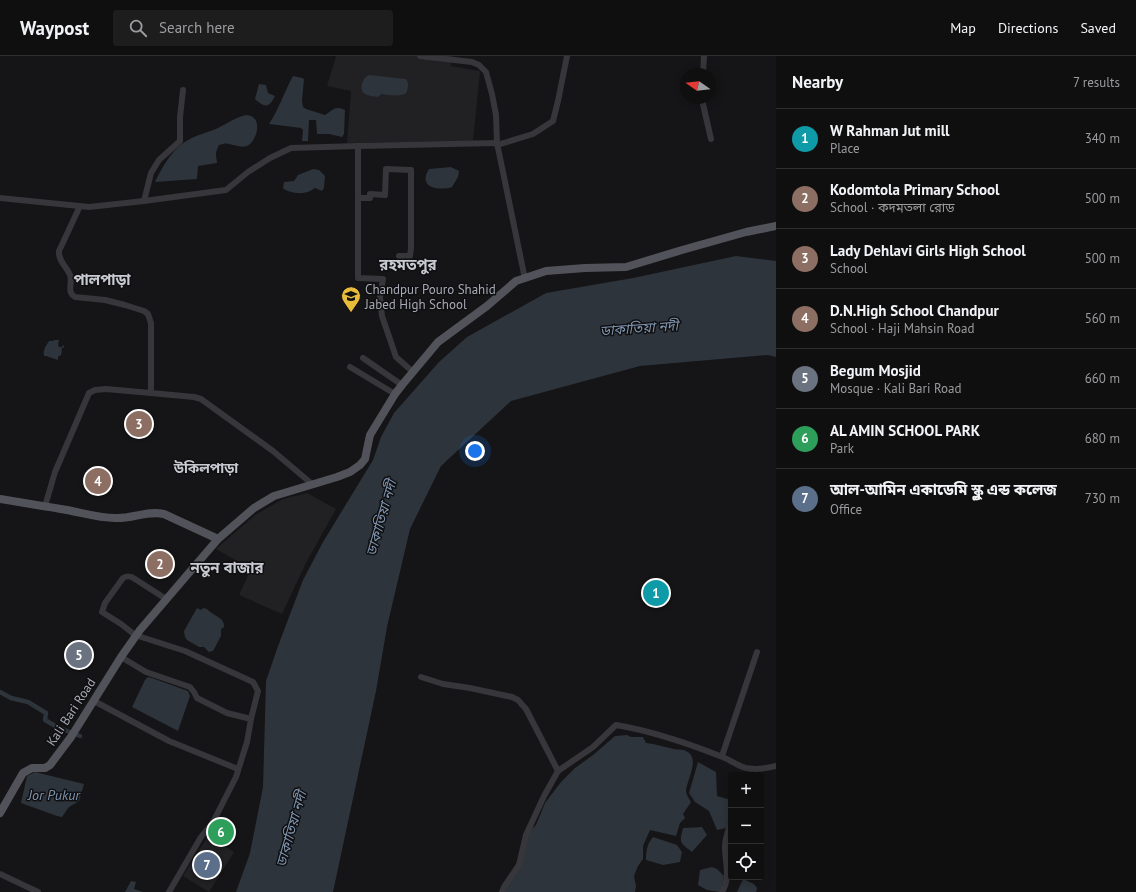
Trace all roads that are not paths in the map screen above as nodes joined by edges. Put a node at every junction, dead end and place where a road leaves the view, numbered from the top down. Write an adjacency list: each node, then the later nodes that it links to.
1 (420, 56): 4 (street)
2 (567, 56): 9 (street)
3 (704, 56): 5 (street)
4 (435, 57): 9 (street)
5 (703, 68)
6 (183, 90): 13 (street)
7 (703, 104): 8 (street)
8 (711, 139)
9 (497, 144): 10 (street); 17 (street)
10 (358, 146): 12 (street); 13 (street)
11 (0, 198): 14 (street)
12 (358, 198): 16 (street); 20 (street)
13 (144, 201): 14 (street)
14 (80, 206): 22 (street)
15 (776, 226): 17 (main road, Kali Bari Road)
16 (398, 256)
17 (525, 278): 20 (main road, Kali Bari Road)
18 (363, 358): 21 (street)
19 (350, 367): 23 (street)
20 (413, 372): 21 (main road, Kali Bari Road)
21 (402, 384): 23 (main road, Kali Bari Road)
22 (151, 392): 24 (street); 26 (street)
23 (395, 394): 24 (main road, Kali Bari Road)
24 (312, 484): 27 (main road, Kali Bari Road)
25 (0, 499): 26 (main road)
26 (45, 506): 27 (main road)
27 (218, 540): 28 (main road, Kali Bari Road)
28 (166, 599): 29 (main road, Kali Bari Road); 29 (street)
29 (135, 635): 31 (main road, Kali Bari Road); 34 (street)
30 (757, 652): 35 (street)
31 (121, 657): 33 (main road, Kali Bari Road); 34 (street)
32 (421, 677): 39 (street)
33 (94, 701): 38 (street); 41 (main road, Kali Bari Road)
34 (251, 719): 38 (street)
35 (722, 756): 37 (street); 39 (street)
36 (776, 766): 37 (street)
37 (744, 768): 40 (street)
38 (238, 769): 45 (street)
39 (558, 771): 46 (street)
40 (743, 772)
41 (0, 813)
42 (728, 834): 47 (street)
43 (0, 874): 44 (street)
44 (38, 892)
45 (169, 892)
46 (502, 892)
47 (722, 892)

